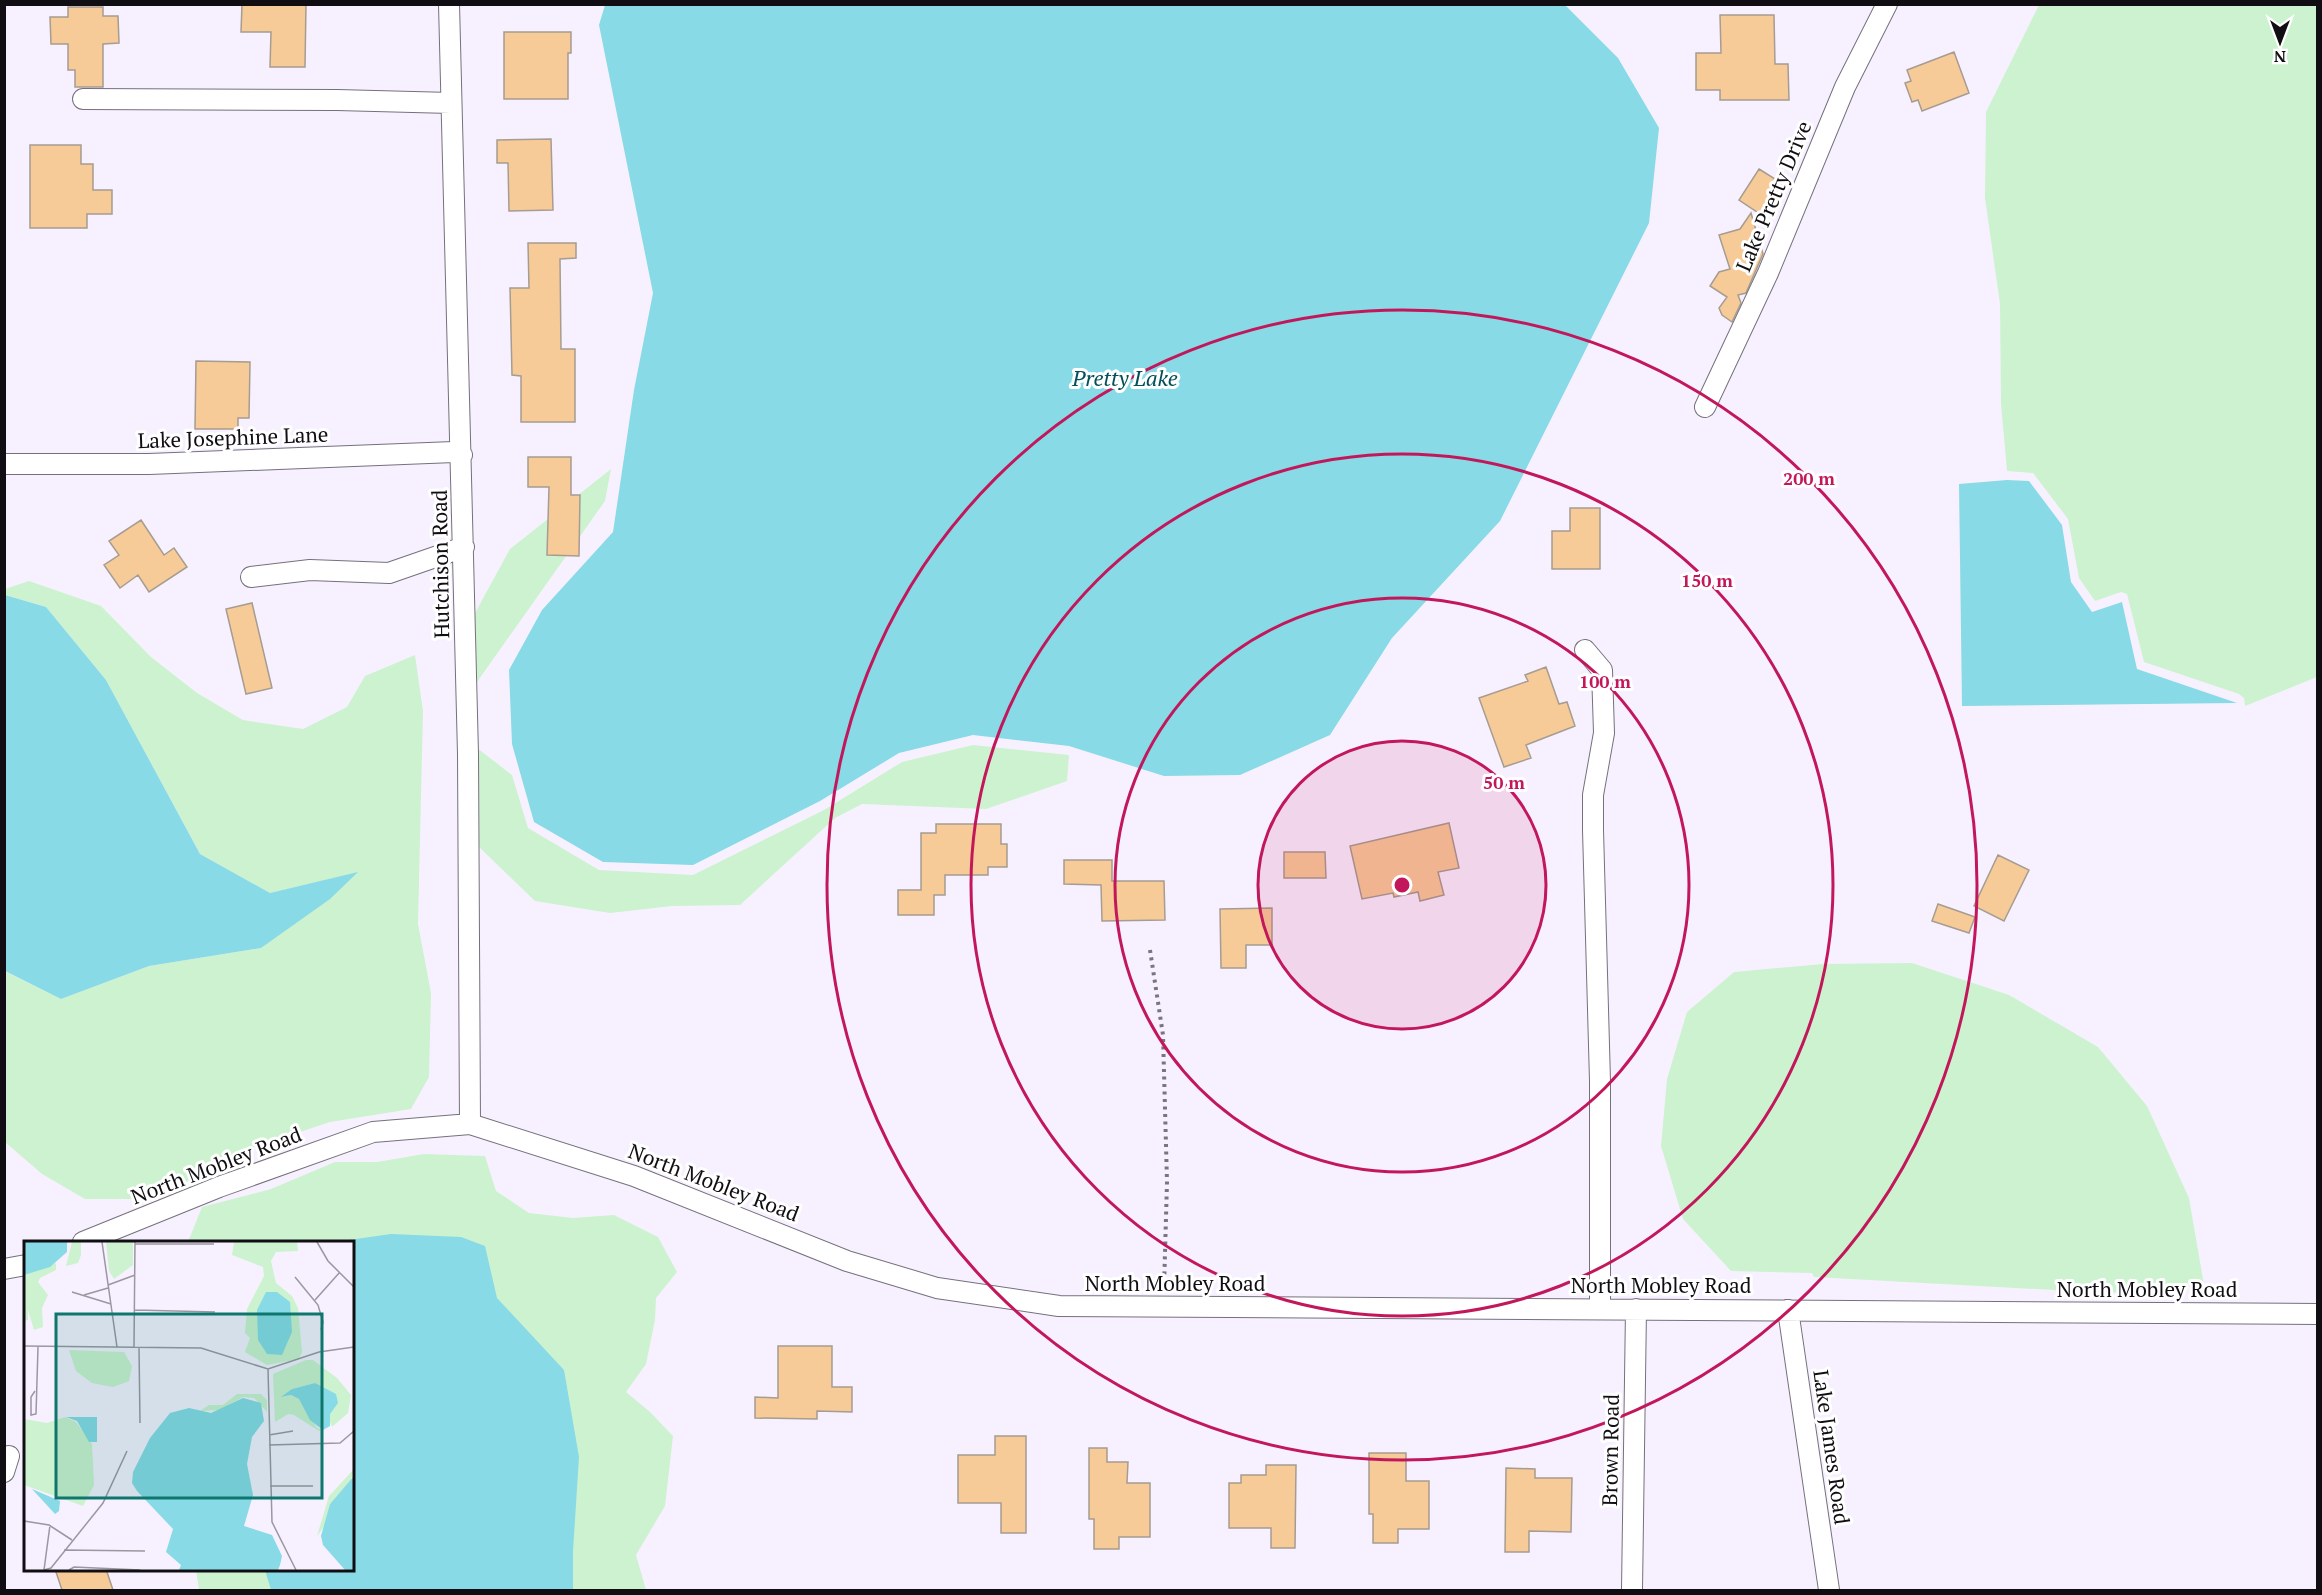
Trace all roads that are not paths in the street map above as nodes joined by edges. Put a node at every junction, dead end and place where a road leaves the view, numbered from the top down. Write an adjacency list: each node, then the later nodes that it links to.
1 (448, 4): 4 (street, Hutchison Road)
2 (1887, 4): 5 (street, Lake Pretty Drive)
3 (83, 99): 4 (street)
4 (452, 103): 6 (street, Hutchison Road)
5 (1705, 407)
6 (462, 455): 7 (street, Lake Josephine Lane); 8 (street, Hutchison Road)
7 (4, 465)
8 (464, 547): 9 (street); 11 (street, Hutchison Road)
9 (251, 577)
10 (1585, 650): 15 (street)
11 (470, 1124): 12 (street, North Mobley Road); 15 (street, North Mobley Road)
12 (85, 1241)
13 (24, 1265): 14 (street)
14 (4, 1269)
15 (1600, 1309): 16 (street, North Mobley Road)
16 (1636, 1309): 17 (street, North Mobley Road); 19 (street, Brown Road)
17 (1788, 1310): 18 (street, North Mobley Road); 20 (street, Lake James Road)
18 (2318, 1314)
19 (1632, 1590)
20 (1829, 1590)

